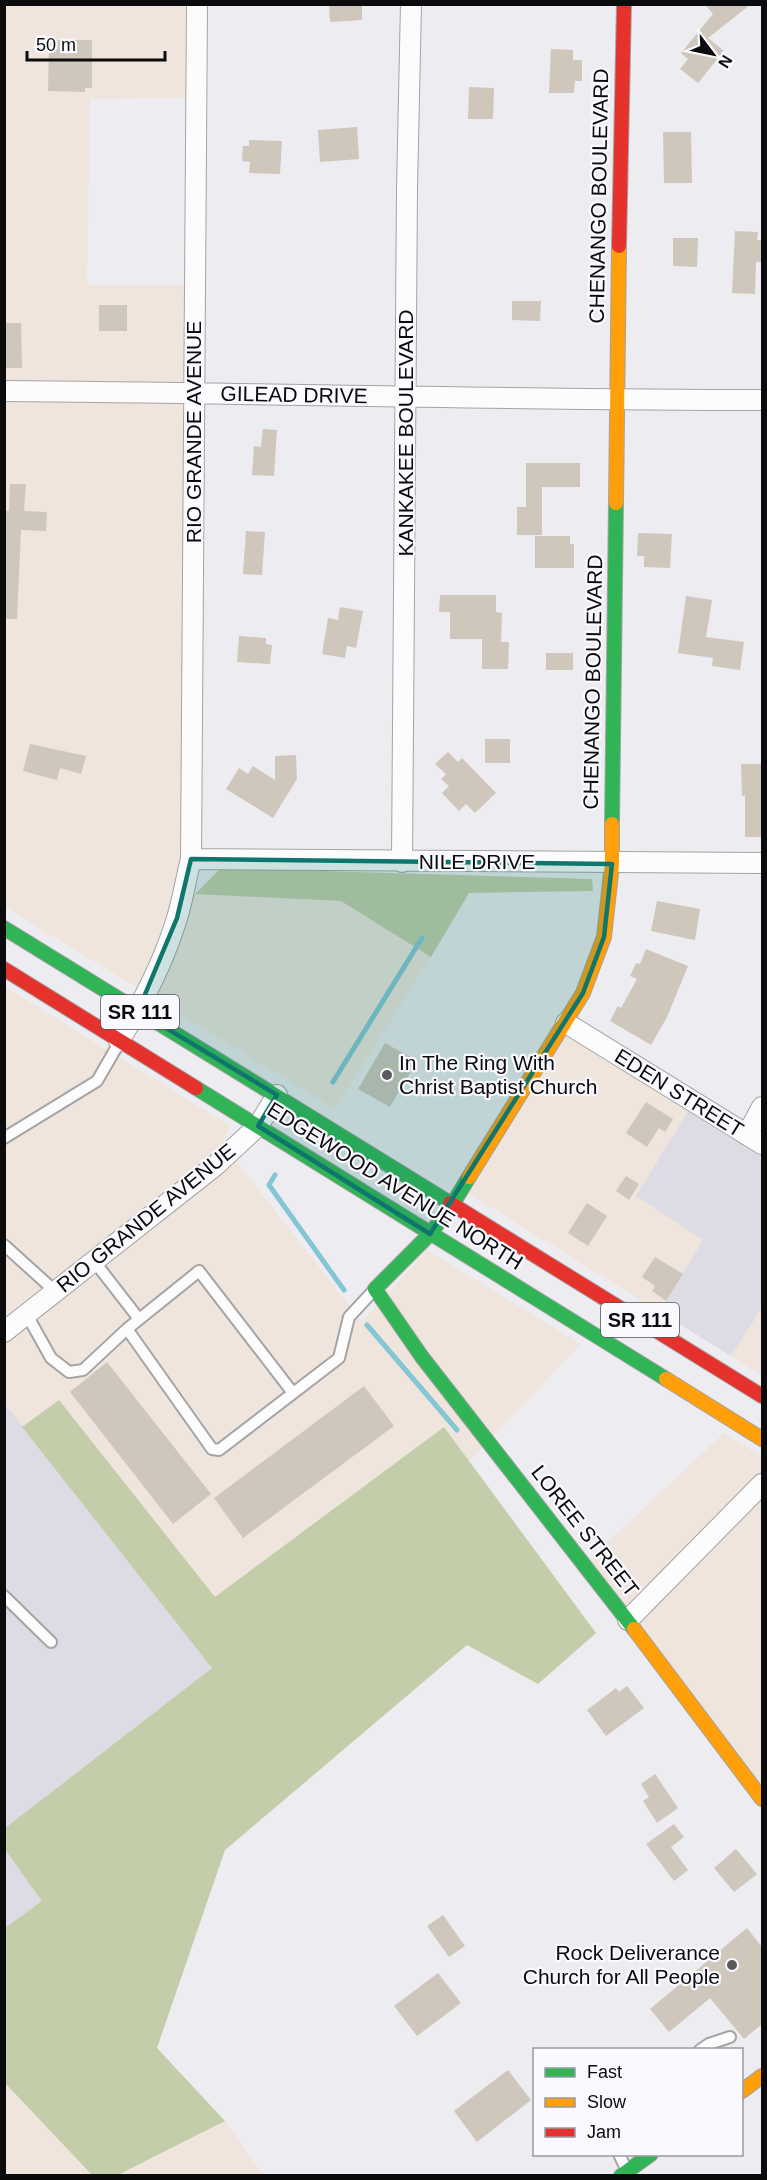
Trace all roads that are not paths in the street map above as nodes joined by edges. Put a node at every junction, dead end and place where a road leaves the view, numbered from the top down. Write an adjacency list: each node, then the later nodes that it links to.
1 (197, 4): 5 (street, RIO GRANDE AVENUE)
2 (411, 4): 6 (street, KANKAKEE BOULEVARD)
3 (624, 4): 7 (street, CHENANGO BOULEVARD)
4 (4, 391): 5 (street, GILEAD DRIVE)
5 (195, 393): 6 (street, GILEAD DRIVE); 9 (street, RIO GRANDE AVENUE)
6 (406, 398): 7 (street, GILEAD DRIVE); 10 (street, KANKAKEE BOULEVARD)
7 (618, 399): 8 (street, GILEAD DRIVE); 12 (street, CHENANGO BOULEVARD)
8 (762, 400)
9 (191, 859): 10 (street, NILE DRIVE); 15 (street, RIO GRANDE AVENUE)
10 (402, 862): 12 (street, NILE DRIVE)
11 (762, 863): 12 (street, NILE DRIVE)
12 (612, 864): 16 (street, CHENANGO BOULEVARD)
13 (4, 928): 15 (street, EDGEWOOD AVENUE NORTH / SR 111)
14 (4, 969): 17 (street, EDGEWOOD AVENUE NORTH / SR 111)
15 (138, 1011): 17 (street, RIO GRANDE AVENUE); 18 (street, EDGEWOOD AVENUE NORTH / SR 111)
16 (566, 1023): 22 (street, EDEN STREET); 23 (street, CHENANGO BOULEVARD)
17 (119, 1041): 20 (street, EDGEWOOD AVENUE NORTH / SR 111); 21 (lane)
18 (277, 1095): 20 (street, RIO GRANDE AVENUE); 23 (street, EDGEWOOD AVENUE NORTH / SR 111)
19 (762, 1107): 22 (street)
20 (258, 1126): 24 (street, EDGEWOOD AVENUE NORTH / SR 111); 26 (street, RIO GRANDE AVENUE)
21 (4, 1138)
22 (755, 1139)
23 (452, 1205): 24 (street, CHENANGO BOULEVARD); 34 (street, EDGEWOOD AVENUE NORTH / SR 111)
24 (430, 1234): 27 (street, CHENANGO BOULEVARD); 35 (street, EDGEWOOD AVENUE NORTH / SR 111)
25 (4, 1245): 28 (lane)
26 (94, 1261): 28 (street, RIO GRANDE AVENUE); 30 (lane)
27 (375, 1289): 33 (lane); 38 (street, LOREE STREET)
28 (56, 1292): 29 (street, RIO GRANDE AVENUE)
29 (27, 1315): 31 (lane); 32 (street, RIO GRANDE AVENUE)
30 (139, 1319): 31 (lane); 33 (lane)
31 (127, 1329): 33 (lane)
32 (4, 1332)
33 (293, 1393)
34 (762, 1396)
35 (762, 1439)
36 (762, 1484): 38 (street)
37 (4, 1596): 39 (lane)
38 (628, 1620): 40 (street, LOREE STREET)
39 (51, 1642)
40 (761, 1795)
41 (730, 2037): 42 (lane)
42 (702, 2048)
43 (762, 2076): 44 (street)
44 (743, 2090)
45 (620, 2156): 47 (lane)
46 (648, 2156): 47 (street)
47 (624, 2173)

